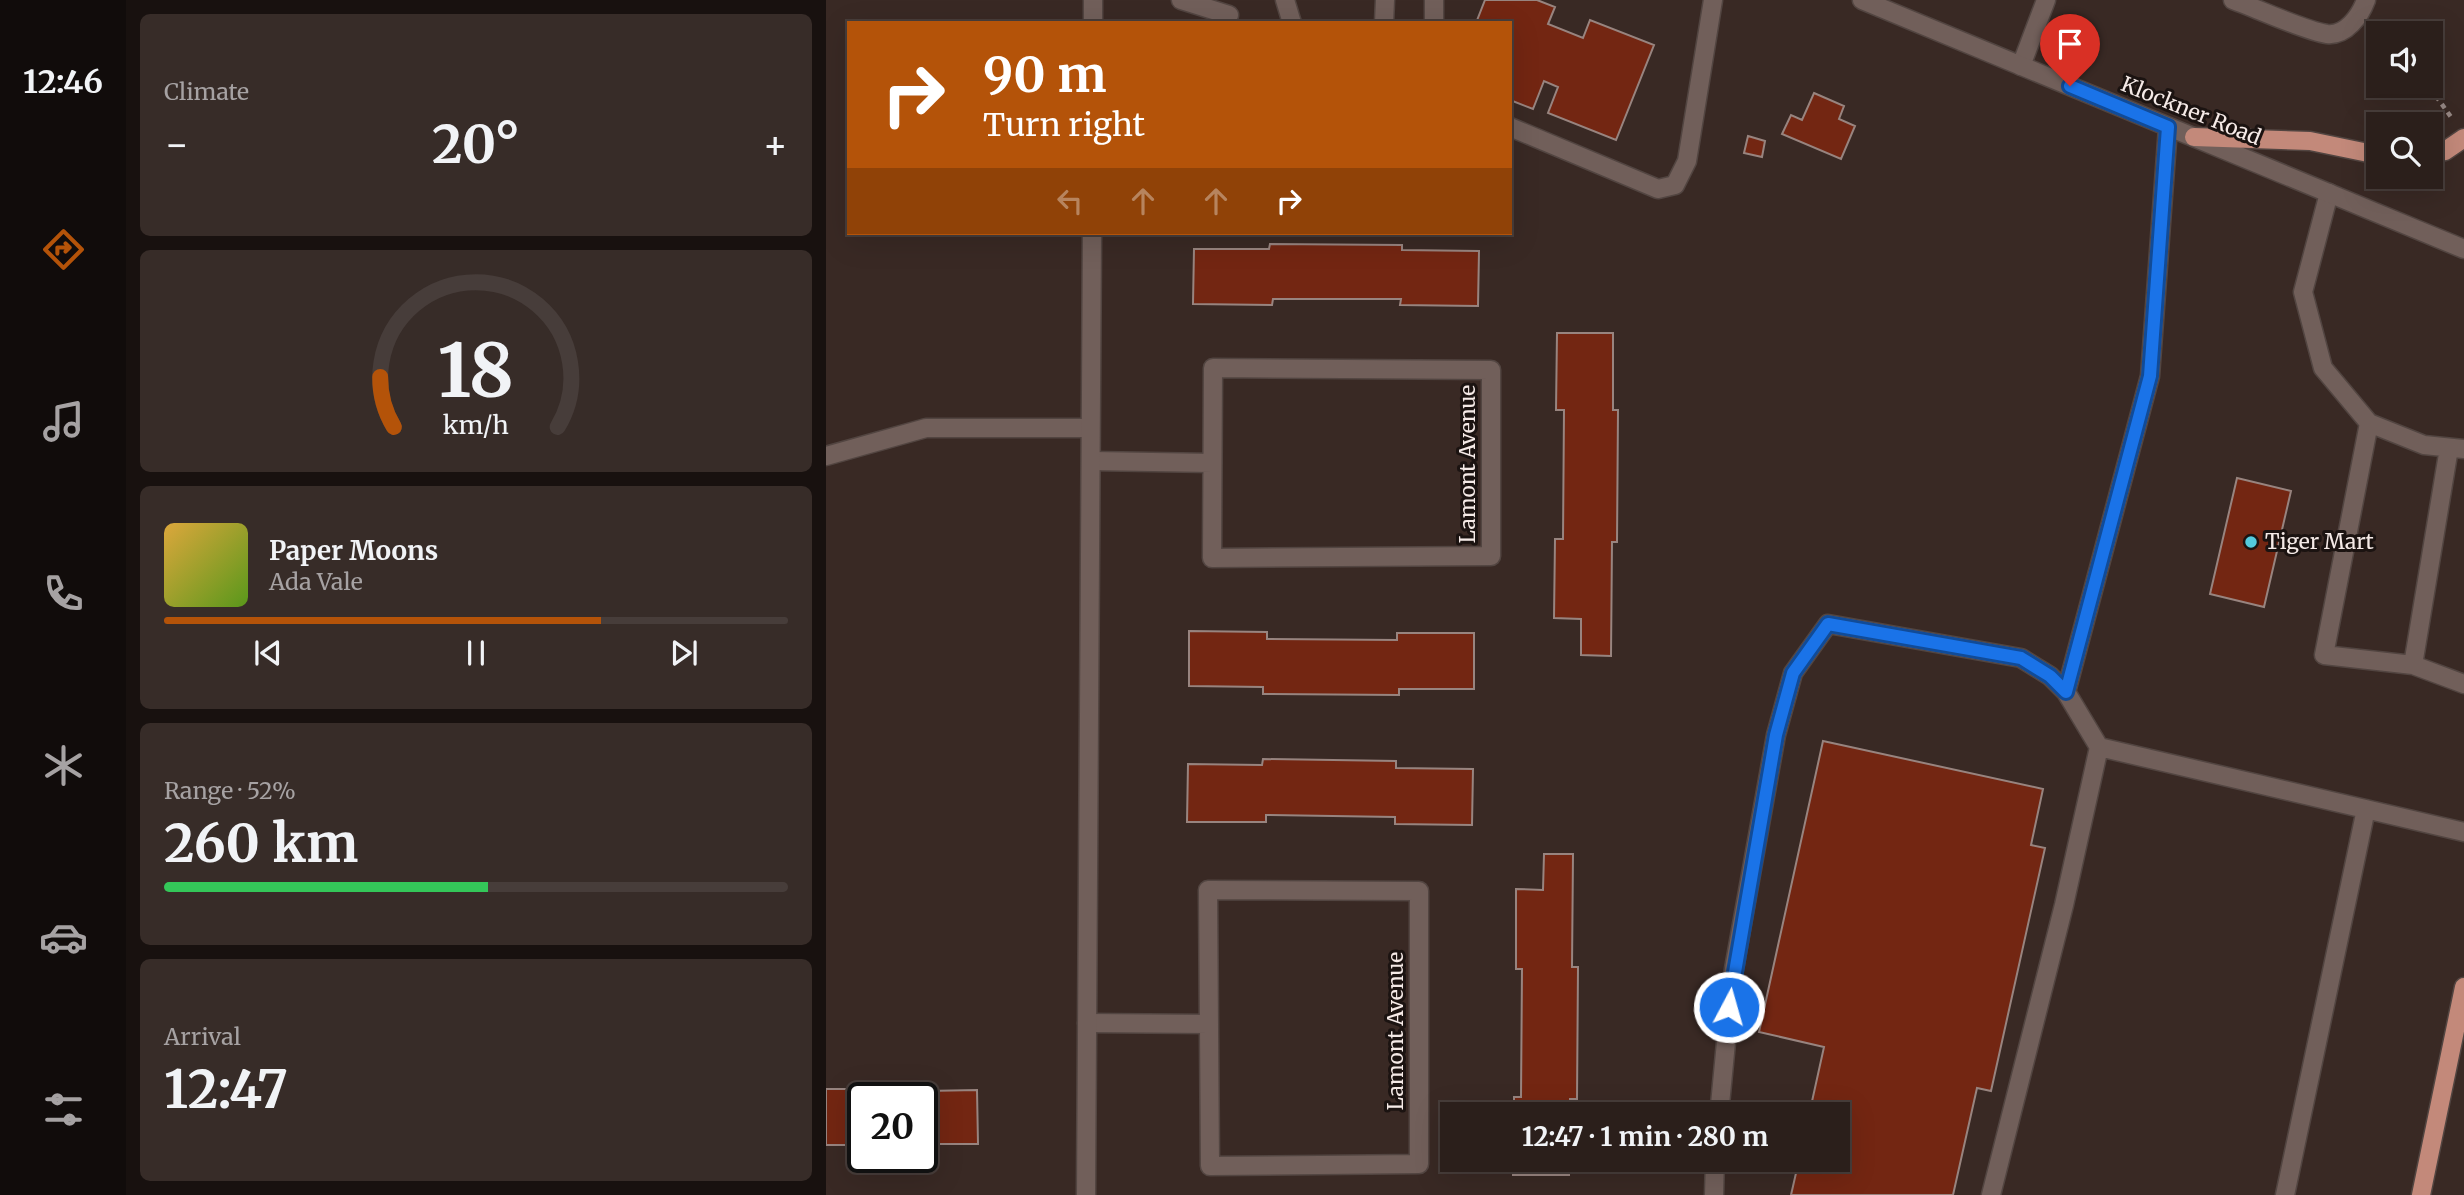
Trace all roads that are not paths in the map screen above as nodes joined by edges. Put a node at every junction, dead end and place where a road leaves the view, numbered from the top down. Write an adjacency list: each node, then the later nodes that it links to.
1 (1093, 0): 12 (street)
2 (1181, 0): 11 (street)
3 (1285, 0): 13 (street)
4 (1385, 0): 14 (street)
5 (1434, 0): 15 (street)
6 (1713, 0): 18 (street)
7 (1862, 0): 16 (street, Klockner Road)
8 (2046, 0): 16 (street)
9 (2233, 0): 10 (street)
10 (2365, 0)
11 (1229, 15)
12 (1093, 21)
13 (1291, 21)
14 (1384, 21)
15 (1434, 21)
16 (2021, 66): 17 (street, Klockner Road)
17 (2168, 127): 20 (street, Klockner Road); 34 (street)
18 (1512, 128)
19 (2461, 132): 21 (main road)
20 (2194, 137): 22 (main road); 23 (street, Klockner Road)
21 (2443, 151)
22 (2366, 153)
23 (2329, 193): 25 (street, Klockner Road); 26 (street)
24 (1091, 235): 27 (street)
25 (2464, 249)
26 (2369, 424): 28 (street); 32 (street)
27 (1090, 428): 29 (street); 30 (street)
28 (2456, 448): 32 (street)
29 (826, 456)
30 (1092, 461): 31 (street); 39 (street)
31 (1212, 463): 31 (street, Lamont Avenue)
32 (2413, 665): 33 (street)
33 (2464, 684)
34 (2066, 692): 35 (street); 41 (street)
35 (2099, 747): 36 (street); 45 (street)
36 (2366, 809): 37 (street); 46 (street)
37 (2464, 832)
38 (2464, 987): 47 (main road)
39 (1087, 1023): 40 (street); 43 (street)
40 (1209, 1024): 40 (street, Lamont Avenue)
41 (1720, 1102)
42 (1715, 1172): 44 (street)
43 (1086, 1195)
44 (1714, 1195)
45 (1991, 1195)
46 (2286, 1195)
47 (2421, 1195)

